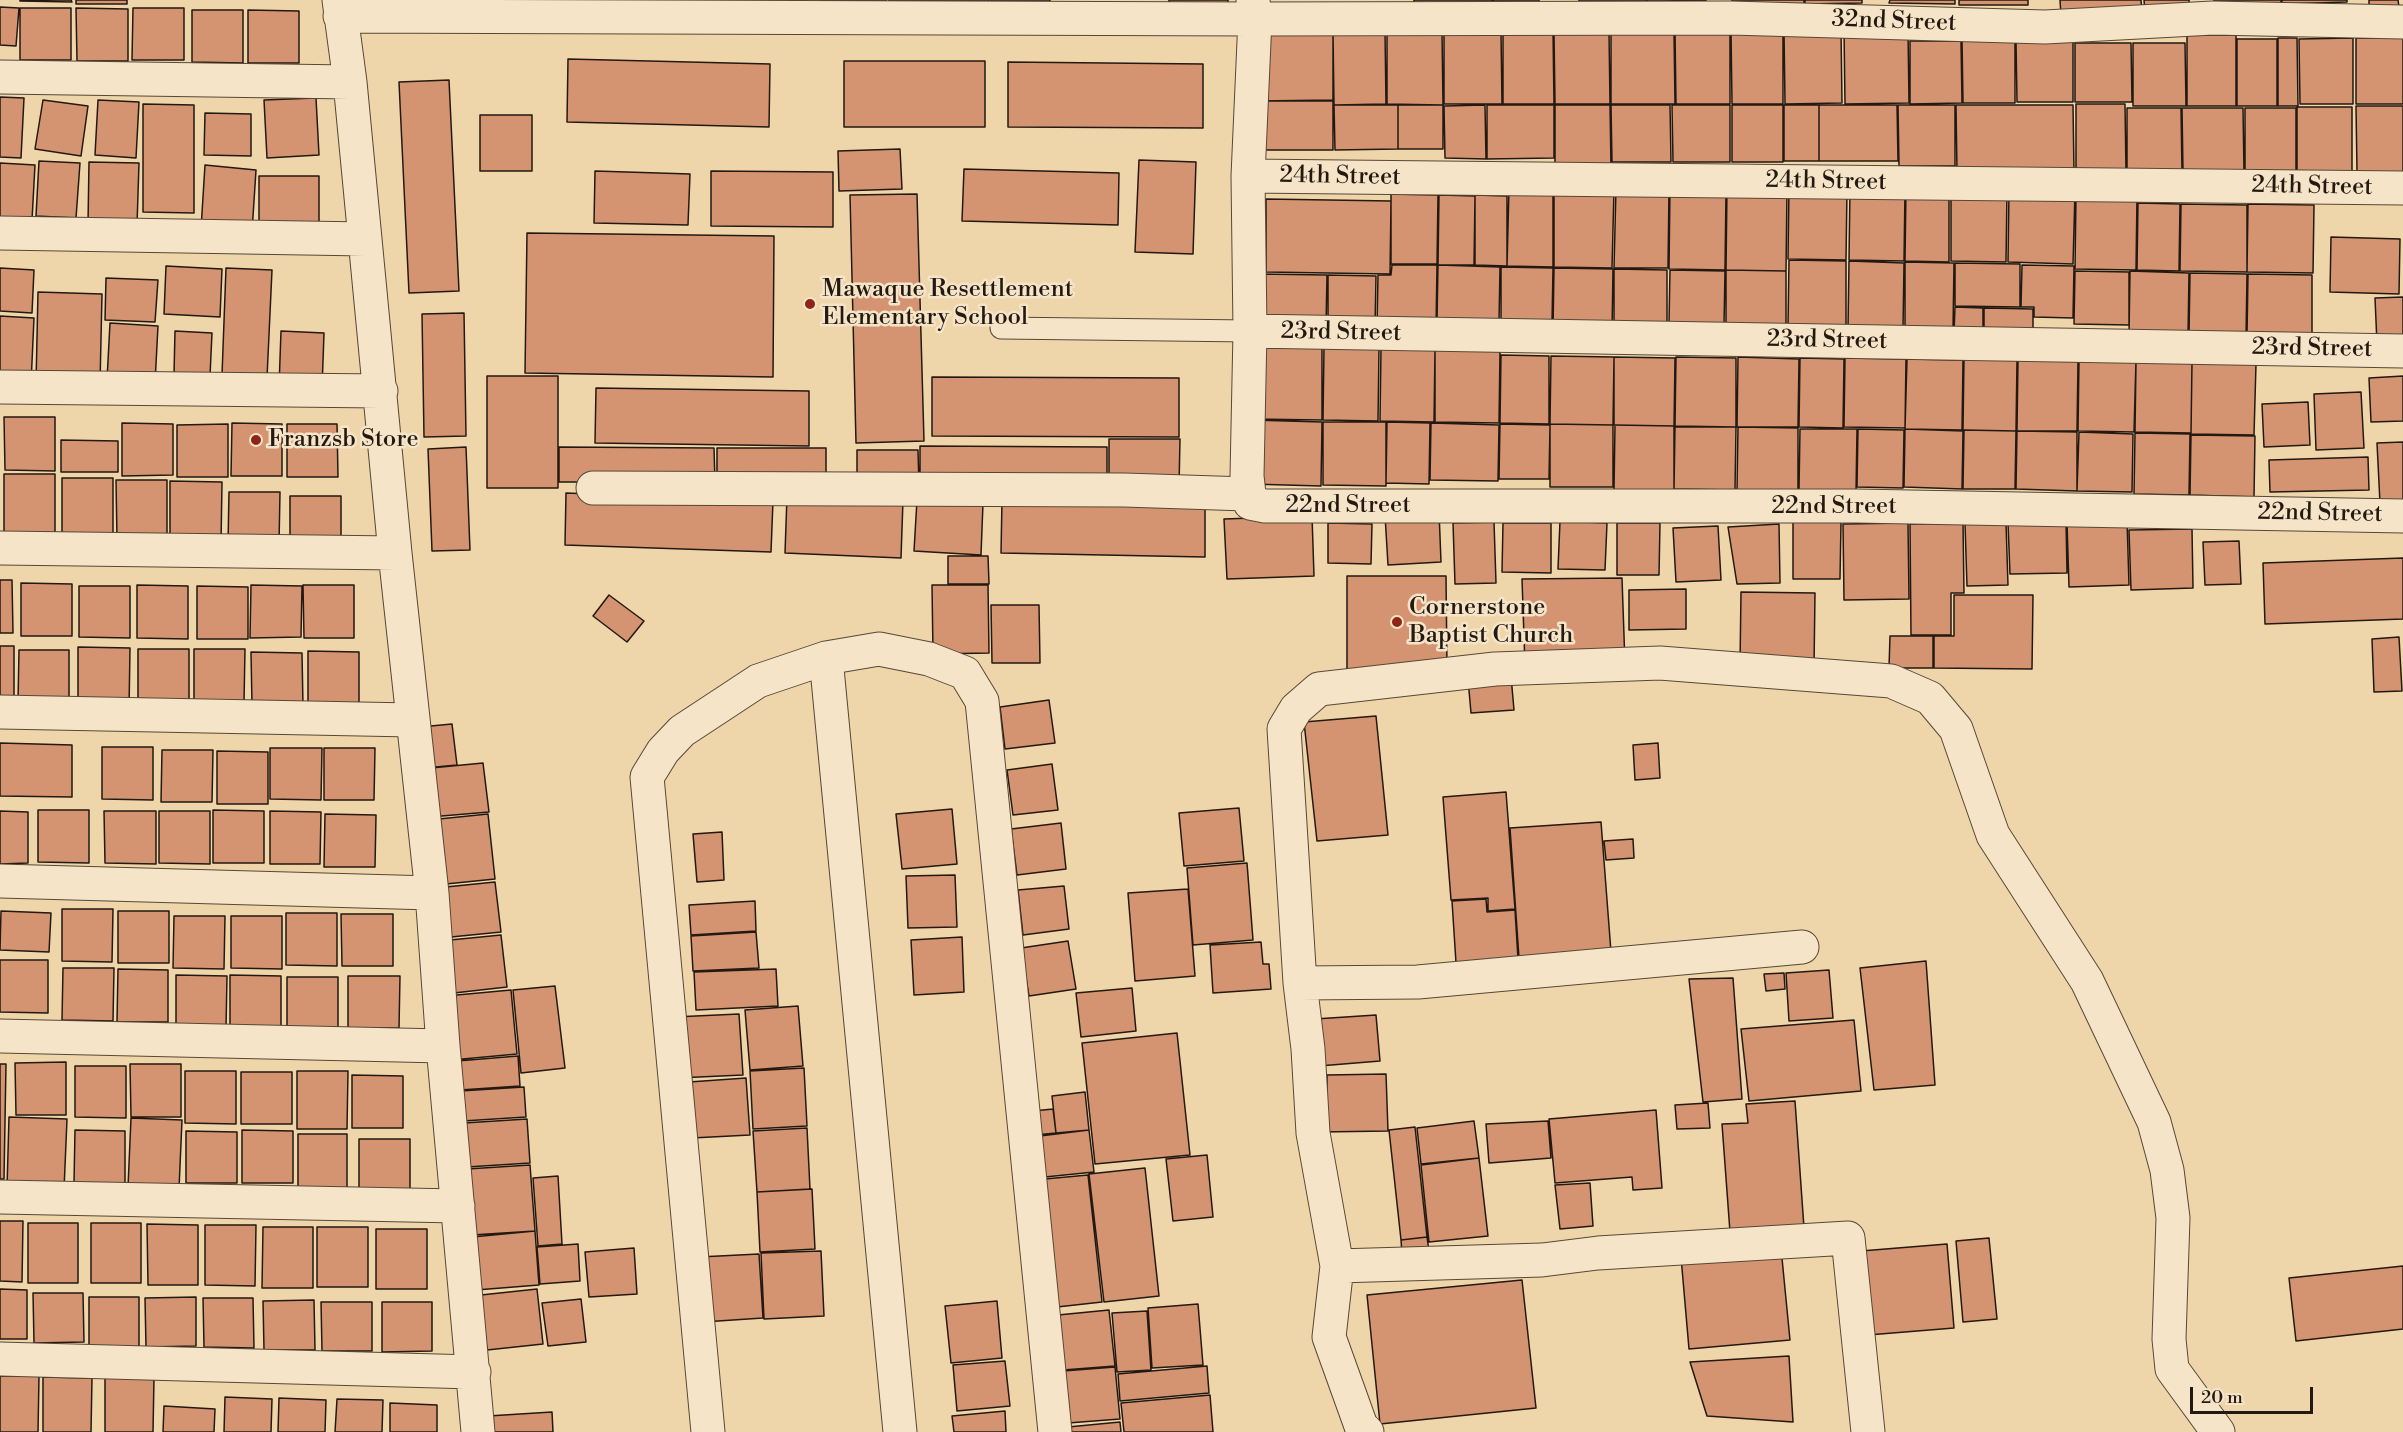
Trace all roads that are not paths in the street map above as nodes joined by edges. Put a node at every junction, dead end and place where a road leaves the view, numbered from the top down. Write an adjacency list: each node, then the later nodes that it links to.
1 (339, 8): 5 (street, 32nd Street); 12 (street)
2 (1578, 9): 3 (street, 32nd Street); 6 (street, 32nd Street)
3 (1731, 9): 7 (street, 32nd Street)
4 (2212, 9): 8 (street, 32nd Street); 9 (street, 32nd Street)
5 (1254, 10): 6 (street, 32nd Street); 13 (street)
6 (1411, 10)
7 (1878, 10): 9 (street, 32nd Street)
8 (2369, 10): 10 (street, 32nd Street)
9 (2044, 13)
10 (2403, 22)
11 (0, 77): 12 (street)
12 (350, 82): 16 (street)
13 (1248, 176): 14 (street, 24th Street); 18 (street)
14 (2403, 188)
15 (0, 233): 16 (street)
16 (365, 239): 21 (street)
17 (1001, 328): 18 (lane)
18 (1250, 331): 19 (street, 23rd Street); 23 (street)
19 (2403, 351)
20 (0, 387): 21 (street)
21 (381, 391): 26 (street)
22 (593, 488): 23 (street, 22nd Street)
23 (1256, 500): 24 (street, 22nd Street)
24 (2403, 516)
25 (0, 548): 26 (street)
26 (395, 553): 29 (street)
27 (826, 657): 43 (street); 44 (street); 45 (street)
28 (0, 712): 29 (street)
29 (412, 720): 31 (street)
30 (0, 881): 31 (street)
31 (432, 893): 35 (street)
32 (1802, 947): 33 (street)
33 (1300, 983): 38 (street); 47 (street)
34 (0, 1036): 35 (street)
35 (442, 1046): 37 (street)
36 (0, 1197): 37 (street)
37 (458, 1206): 40 (street)
38 (1337, 1266): 41 (street); 46 (street)
39 (0, 1359): 40 (street)
40 (474, 1372): 42 (street)
41 (1363, 1430)
42 (478, 1432)
43 (708, 1432)
44 (900, 1432)
45 (1055, 1432)
46 (1868, 1432)
47 (2217, 1432)

